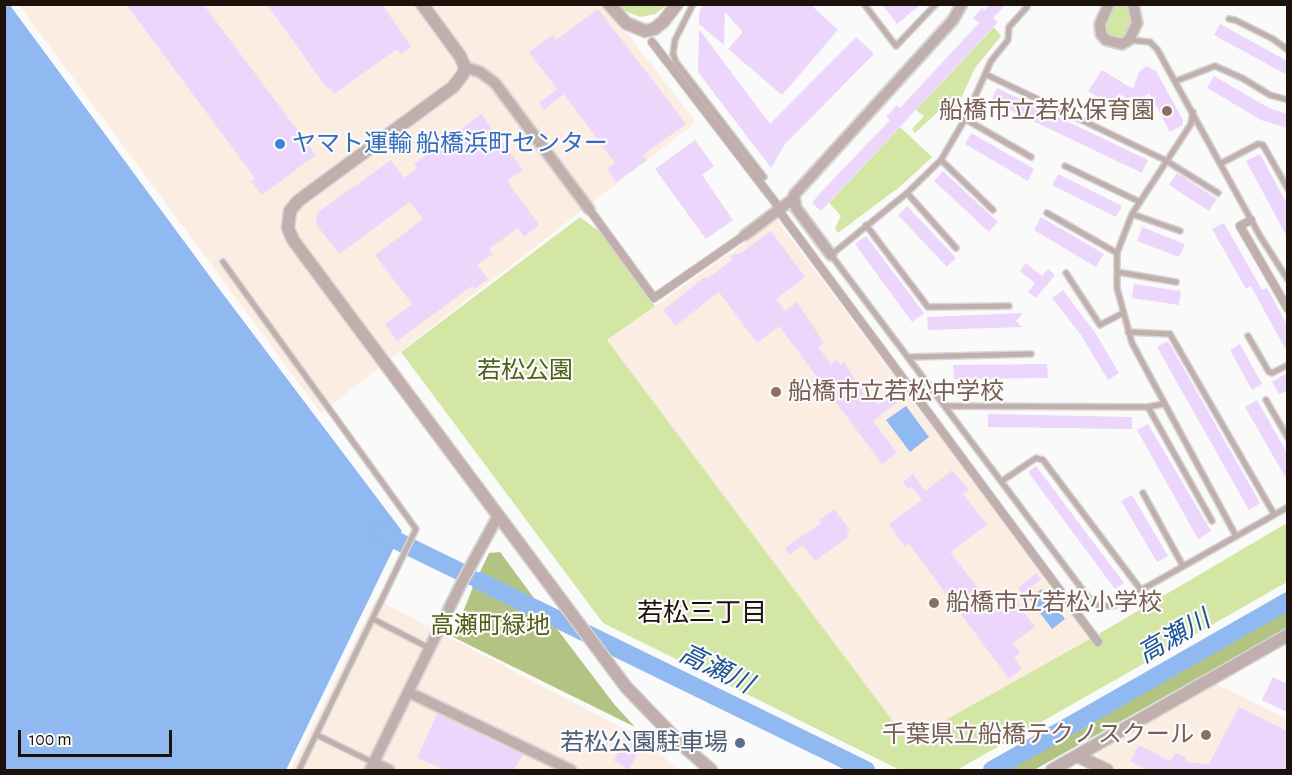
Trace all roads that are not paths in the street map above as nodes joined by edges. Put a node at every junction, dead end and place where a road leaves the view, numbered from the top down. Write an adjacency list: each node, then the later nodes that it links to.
1 (422, 4): 15 (street)
2 (609, 4): 3 (street)
3 (677, 4)
4 (693, 4): 26 (lane)
5 (864, 4): 6 (lane)
6 (936, 4)
7 (962, 4): 30 (street)
8 (1109, 4): 12 (street)
9 (1133, 4): 12 (street)
10 (1027, 7): 16 (lane)
11 (1229, 19): 14 (lane)
12 (1129, 40): 17 (lane)
13 (652, 42): 34 (street)
14 (1287, 50)
15 (465, 67): 32 (street); 68 (street)
16 (986, 74): 20 (lane); 23 (lane)
17 (1176, 81): 18 (lane); 19 (lane)
18 (1287, 100)
19 (1192, 112): 23 (lane); 24 (lane)
20 (965, 119): 21 (lane); 22 (lane)
21 (1031, 157)
22 (940, 160): 28 (lane); 33 (lane)
23 (1165, 160): 29 (lane); 31 (lane)
24 (1220, 164): 27 (lane); 37 (lane)
25 (1065, 166): 31 (lane)
26 (764, 177)
27 (1287, 189)
28 (907, 193): 38 (lane); 41 (lane)
29 (1218, 193)
30 (793, 199): 34 (street); 43 (street)
31 (1138, 201): 36 (lane)
32 (589, 209): 40 (street)
33 (993, 210)
34 (780, 211): 40 (street); 75 (street)
35 (1047, 213): 42 (lane)
36 (1132, 214): 39 (lane); 42 (lane)
37 (1251, 220): 47 (lane); 50 (street)
38 (866, 225): 43 (lane); 49 (lane)
39 (1180, 231)
40 (745, 234)
41 (956, 248)
42 (1117, 253): 45 (lane)
43 (831, 255): 55 (lane)
44 (223, 262): 73 (lane)
45 (1117, 272): 48 (lane); 51 (lane)
46 (1066, 273): 51 (lane)
47 (1287, 279)
48 (1176, 282)
49 (1009, 306)
50 (1287, 309)
51 (1123, 312): 52 (lane)
52 (1128, 332): 58 (lane); 67 (lane)
53 (1248, 336): 56 (lane)
54 (1031, 354): 55 (lane)
55 (910, 357): 59 (lane)
56 (1287, 364)
57 (1266, 400): 61 (lane)
58 (1163, 404): 60 (lane); 64 (lane)
59 (946, 406): 60 (lane); 62 (lane)
60 (1148, 407): 66 (lane)
61 (1287, 438)
62 (1002, 481): 72 (lane); 72 (lane)
63 (1143, 493): 71 (lane)
64 (1219, 504): 66 (lane); 70 (lane)
65 (1287, 507): 67 (lane)
66 (1206, 512): 69 (lane)
67 (1274, 514): 70 (lane)
68 (498, 516): 76 (street); 84 (street)
69 (1212, 522)
70 (1236, 536): 71 (lane)
71 (1183, 566): 72 (lane)
72 (1141, 590)
73 (373, 619): 76 (lane); 78 (lane)
74 (1287, 634): 79 (street)
75 (1098, 642)
76 (429, 648): 77 (street)
77 (408, 692): 80 (street); 83 (street)
78 (317, 735): 80 (lane); 81 (lane)
79 (1077, 756): 85 (street); 86 (street)
80 (372, 767): 82 (street)
81 (299, 771)
82 (389, 771)
83 (571, 771)
84 (711, 771)
85 (1052, 771)
86 (1107, 771)

